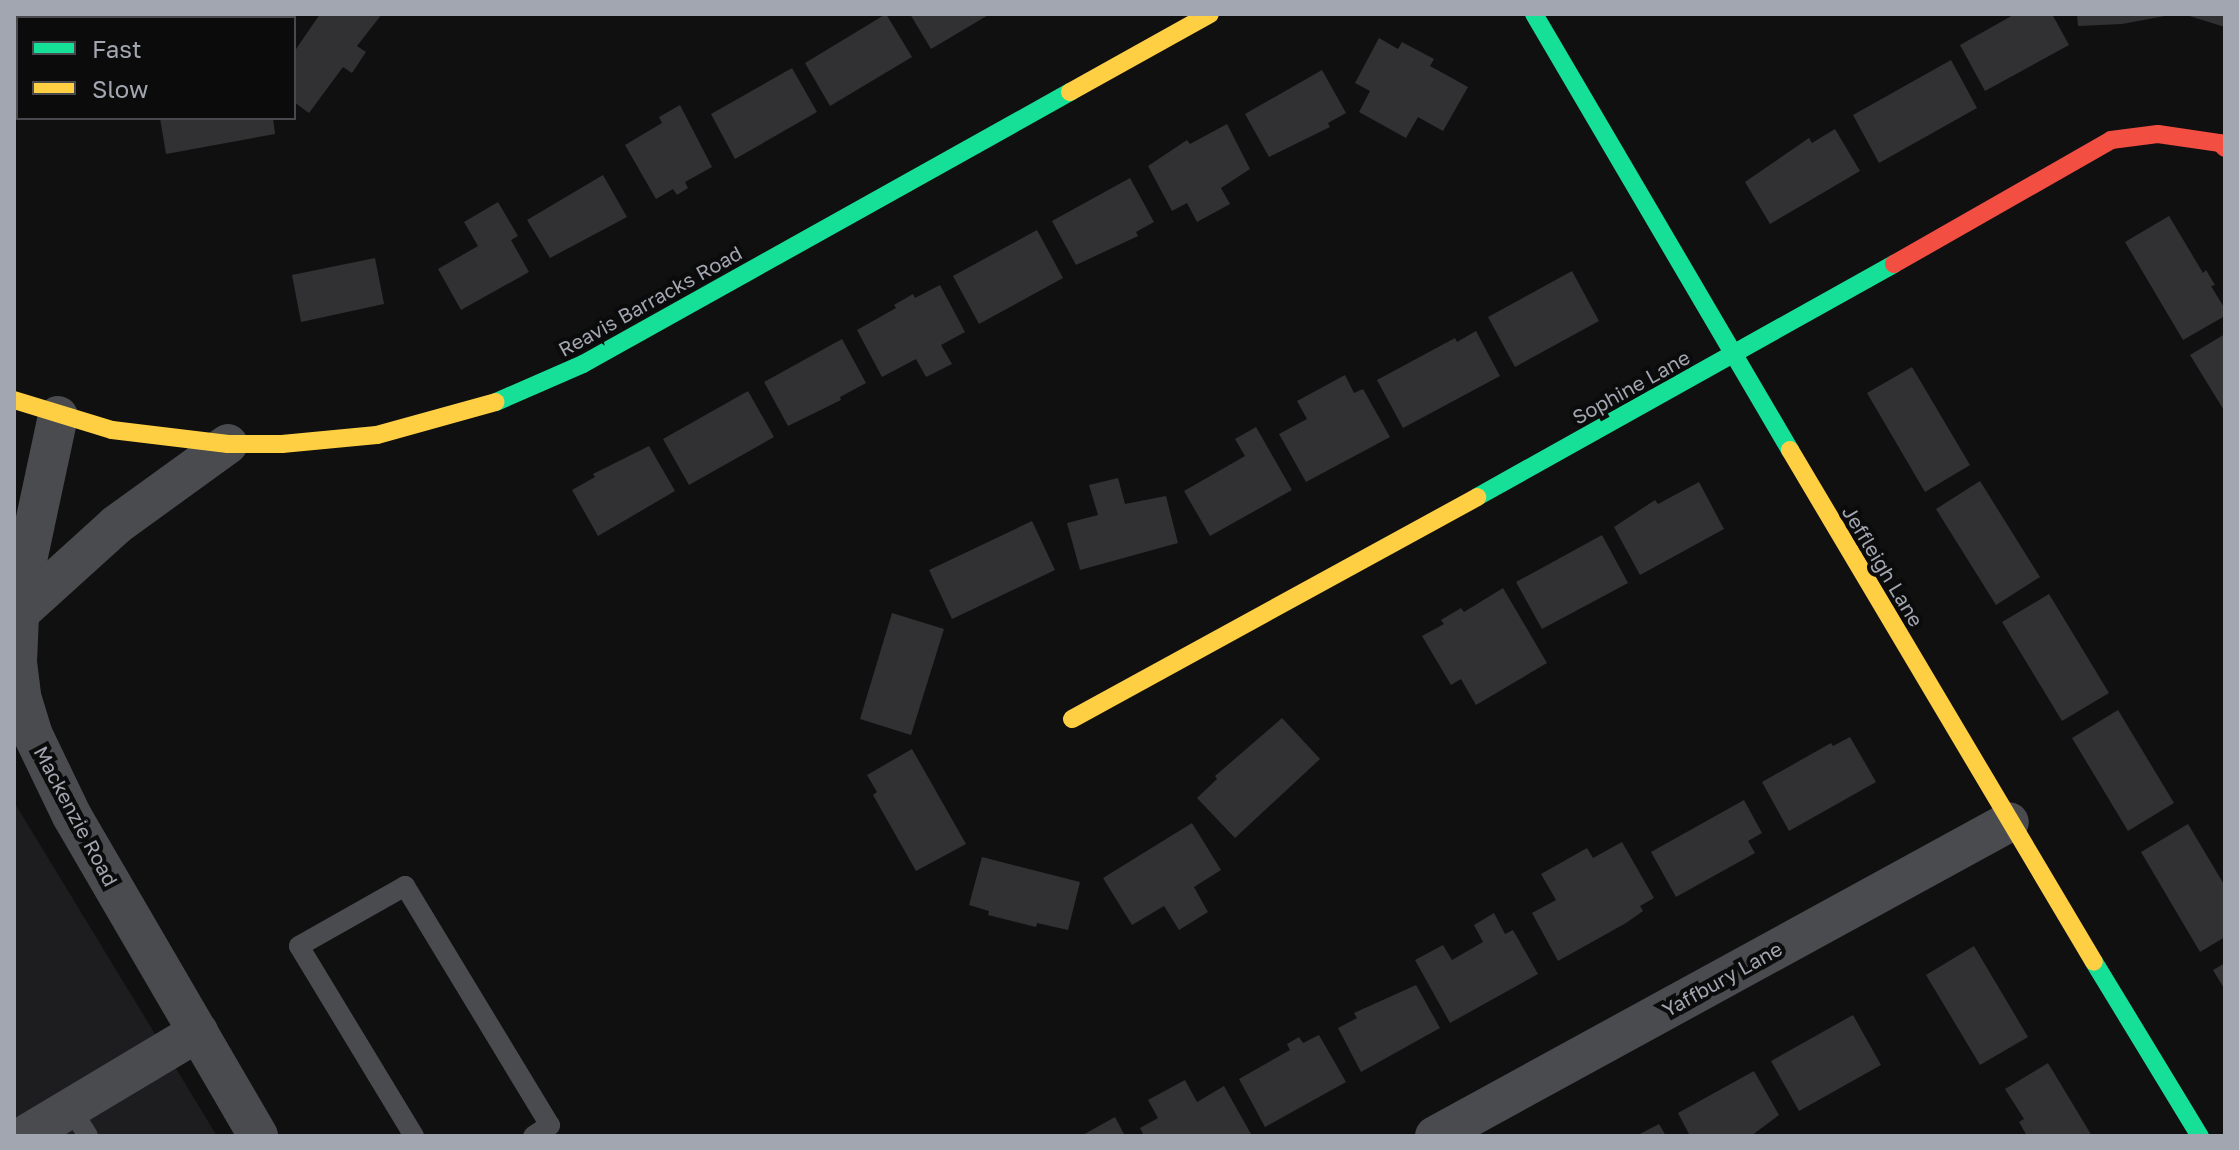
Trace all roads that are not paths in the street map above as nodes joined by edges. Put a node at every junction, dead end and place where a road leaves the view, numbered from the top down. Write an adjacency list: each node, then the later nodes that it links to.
1 (1210, 14): 7 (street, Reavis Barracks Road)
2 (1534, 14): 4 (street, Jeffleigh Lane)
3 (2222, 146): 4 (street, Sophine Lane)
4 (1733, 356): 10 (street, Sophine Lane); 11 (street, Jeffleigh Lane)
5 (14, 400): 6 (street)
6 (58, 416): 7 (street, Reavis Barracks Road); 8 (street, Mackenzie Road)
7 (228, 444): 8 (street)
8 (18, 614): 9 (street, Mackenzie Road)
9 (17, 698): 12 (street, Mackenzie Road)
10 (1072, 719)
11 (2009, 822): 19 (street, Yaffbury Lane); 20 (street, Jeffleigh Lane)
12 (198, 1032): 13 (street); 16 (street, Mackenzie Road)
13 (79, 1122): 15 (street)
14 (14, 1124): 15 (lane)
15 (24, 1136)
16 (258, 1136)
17 (414, 1136): 18 (lane)
18 (533, 1136)
19 (1435, 1136)
20 (2200, 1136)

